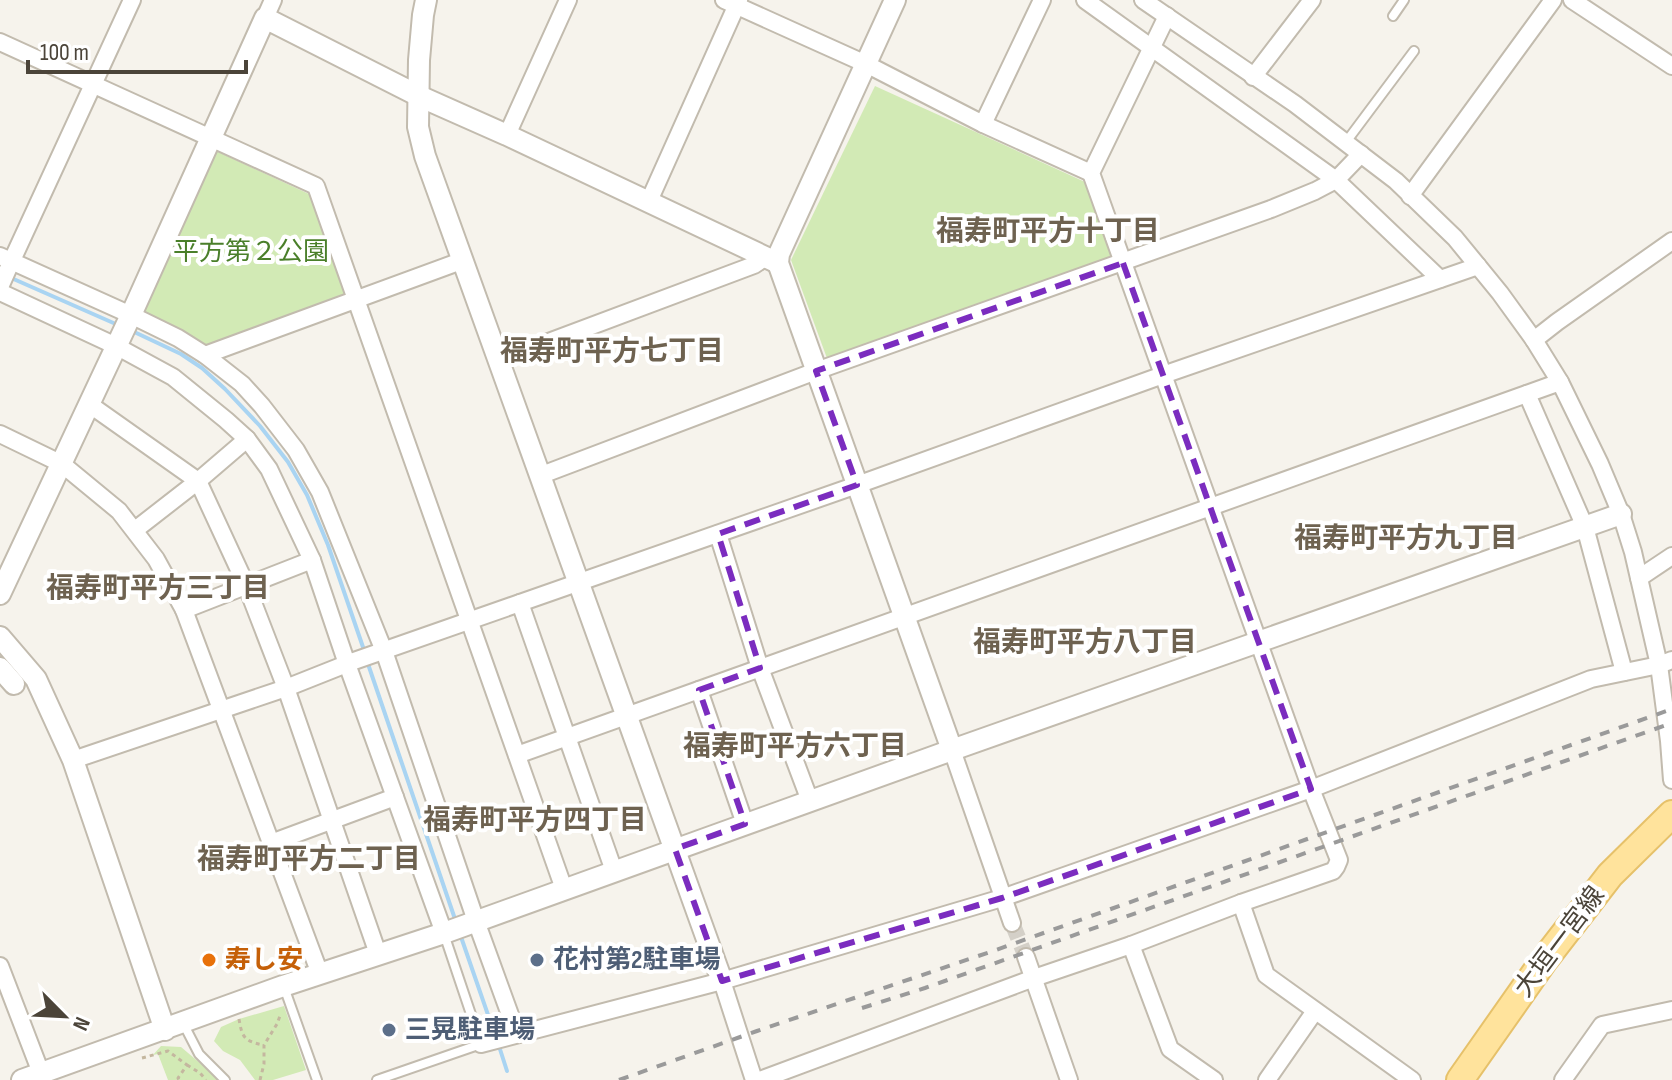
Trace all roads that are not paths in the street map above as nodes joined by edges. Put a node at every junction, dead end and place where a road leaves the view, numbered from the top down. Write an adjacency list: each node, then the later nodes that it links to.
1 (132, 0): 22 (street)
2 (426, 0): 23 (street)
3 (568, 0): 25 (street)
4 (895, 0): 19 (street)
5 (1042, 0): 24 (street)
6 (1085, 0): 17 (street)
7 (1143, 0): 14 (street)
8 (1312, 0): 21 (street)
9 (1404, 0): 15 (lane)
10 (1553, 0): 31 (street)
11 (1572, 0): 20 (street)
12 (733, 2): 19 (street); 32 (street)
13 (269, 9): 23 (street); 26 (street)
14 (1167, 16): 17 (street); 21 (street)
15 (1393, 16)
16 (0, 42): 22 (street)
17 (1152, 47): 29 (street); 30 (street)
18 (1414, 51): 27 (lane)
19 (866, 64): 24 (street); 34 (street)
20 (1672, 66)
21 (1253, 77): 27 (street)
22 (94, 85): 26 (street); 36 (street)
23 (419, 96): 25 (street); 35 (street)
24 (983, 124): 29 (street)
25 (507, 135): 32 (street)
26 (210, 138): 41 (street); 42 (street)
27 (1346, 142): 28 (street)
28 (1361, 154): 30 (street); 31 (street)
29 (1091, 173): 37 (street)
30 (1336, 180): 37 (street); 39 (street)
31 (1410, 196): 38 (street)
32 (649, 201): 34 (street)
33 (1672, 241): 43 (street)
34 (772, 260): 46 (street); 47 (street)
35 (461, 261): 41 (street); 46 (street)
36 (7, 262): 40 (street); 42 (street)
37 (1123, 263): 47 (street); 48 (street)
38 (1478, 266): 39 (street); 43 (street)
39 (1440, 279): 48 (street)
40 (0, 290): 44 (street)
41 (355, 301): 45 (street); 72 (street)
42 (129, 319): 44 (street); 45 (street)
43 (1534, 340): 49 (street)
44 (117, 344): 51 (street); 53 (street)
45 (205, 355): 75 (street)
46 (498, 361): 55 (street)
47 (816, 371): 55 (street); 57 (street)
48 (1163, 375): 57 (street); 58 (street)
49 (1560, 382): 50 (street); 59 (street)
50 (1527, 394): 58 (street); 60 (street)
51 (89, 404): 54 (street); 56 (street)
52 (0, 434): 54 (street)
53 (247, 439): 56 (street); 64 (street)
54 (62, 464): 61 (street); 68 (street)
55 (539, 476): 66 (street)
56 (198, 481): 61 (street); 67 (street)
57 (857, 485): 62 (street); 71 (street)
58 (1210, 507): 71 (street); 74 (street)
59 (1621, 514): 60 (street); 65 (street)
60 (1585, 527): 74 (street); 80 (street)
61 (135, 530): 70 (street)
62 (718, 534): 66 (street); 79 (street)
63 (1672, 556): 65 (street)
64 (312, 560): 67 (street); 77 (street)
65 (1639, 578): 76 (street)
66 (578, 583): 69 (street); 85 (street)
67 (247, 587): 70 (street); 82 (street)
68 (0, 594)
69 (520, 603): 72 (street); 86 (street)
70 (184, 610): 84 (street)
71 (904, 616): 79 (street); 87 (street)
72 (470, 621): 75 (street); 88 (street)
73 (0, 637): 89 (street)
74 (1259, 642): 87 (street); 91 (street)
75 (379, 653): 77 (street); 104 (street)
76 (1666, 662): 80 (street); 90 (street)
77 (351, 663): 82 (street); 92 (street)
78 (0, 668): 81 (street)
79 (760, 668): 83 (street); 93 (street)
80 (1624, 672): 91 (street)
81 (7, 686)
82 (286, 688): 84 (street); 95 (street)
83 (699, 690): 85 (street); 96 (street)
84 (221, 709): 89 (street); 97 (street)
85 (626, 716): 86 (street); 98 (street)
86 (567, 737): 88 (street); 99 (street)
87 (952, 750): 93 (street); 101 (street)
88 (517, 755): 100 (street)
89 (73, 760): 115 (street)
90 (1672, 780)
91 (1311, 789): 101 (street); 102 (street)
92 (395, 797): 95 (street); 104 (street)
93 (810, 801): 96 (street)
94 (1672, 814): 127 (main road, 大垣一宮線)
95 (332, 820): 97 (street); 106 (street)
96 (745, 824): 98 (street)
97 (271, 843): 109 (street)
98 (675, 849): 99 (street); 111 (street)
99 (614, 871): 100 (street)
100 (564, 889): 104 (street)
101 (1002, 898): 103 (street); 111 (street)
102 (1241, 903): 105 (street); 114 (street)
103 (1012, 923)
104 (458, 927): 106 (street); 116 (street); 117 (lane)
105 (1131, 945): 110 (street); 124 (street)
106 (378, 954): 109 (street)
107 (1026, 957): 110 (street)
108 (0, 966): 118 (street)
109 (320, 974): 112 (street)
110 (1034, 978): 122 (street); 123 (street)
111 (722, 981): 116 (street); 122 (street)
112 (284, 994): 115 (street); 120 (lane)
113 (1672, 1010): 128 (street)
114 (1315, 1011): 125 (street); 126 (street)
115 (174, 1026): 118 (street); 119 (lane)
116 (511, 1036): 117 (street)
117 (484, 1043): 121 (lane)
118 (47, 1075)
119 (225, 1080)
120 (317, 1080)
121 (377, 1080)
122 (757, 1080)
123 (1069, 1080)
124 (1214, 1080)
125 (1267, 1080)
126 (1412, 1080)
127 (1460, 1080)
128 (1563, 1080)

